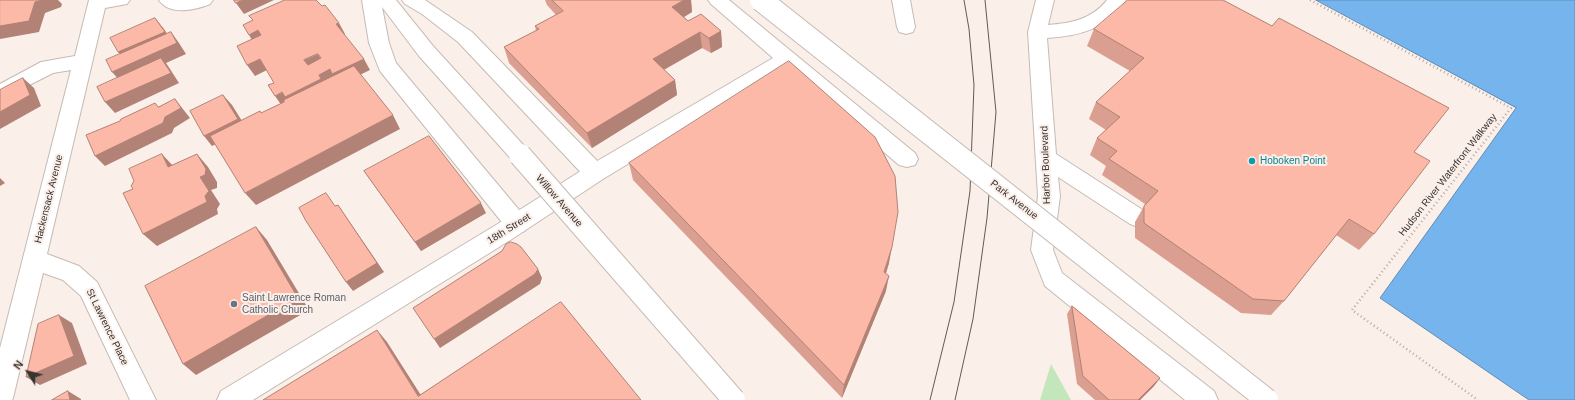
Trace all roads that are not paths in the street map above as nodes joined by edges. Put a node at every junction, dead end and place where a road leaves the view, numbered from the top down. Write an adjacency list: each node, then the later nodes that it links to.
1 (121, 0): 12 (main road)
2 (168, 0): 3 (main road)
3 (204, 0)
4 (371, 0): 22 (main road)
5 (386, 0): 27 (main road, Willow Avenue, bridge)
6 (411, 0): 20 (main road)
7 (717, 0): 15 (main road)
8 (761, 0): 29 (main road, Park Avenue, bridge)
9 (901, 0): 13 (main road)
10 (1045, 0): 14 (main road, Harbor Boulevard)
11 (1117, 0): 14 (main road)
12 (98, 2): 16 (main road, Hackensack Avenue)
13 (906, 27)
14 (1036, 32): 19 (main road, Harbor Boulevard)
15 (788, 58): 18 (main road); 20 (main road, 18th Street)
16 (84, 61): 17 (main road); 23 (main road, Hackensack Avenue)
17 (0, 93)
18 (907, 159)
19 (1048, 159): 21 (main road); 28 (main road, Harbor Boulevard)
20 (595, 173): 22 (main road, 18th Street)
21 (1138, 218)
22 (517, 224): 26 (main road, 18th Street)
23 (34, 260): 24 (main road, Hackensack Avenue); 25 (main road, St Lawrence Place)
24 (0, 398)
25 (143, 400)
26 (230, 400)
27 (734, 400)
28 (1205, 400)
29 (1267, 400)

